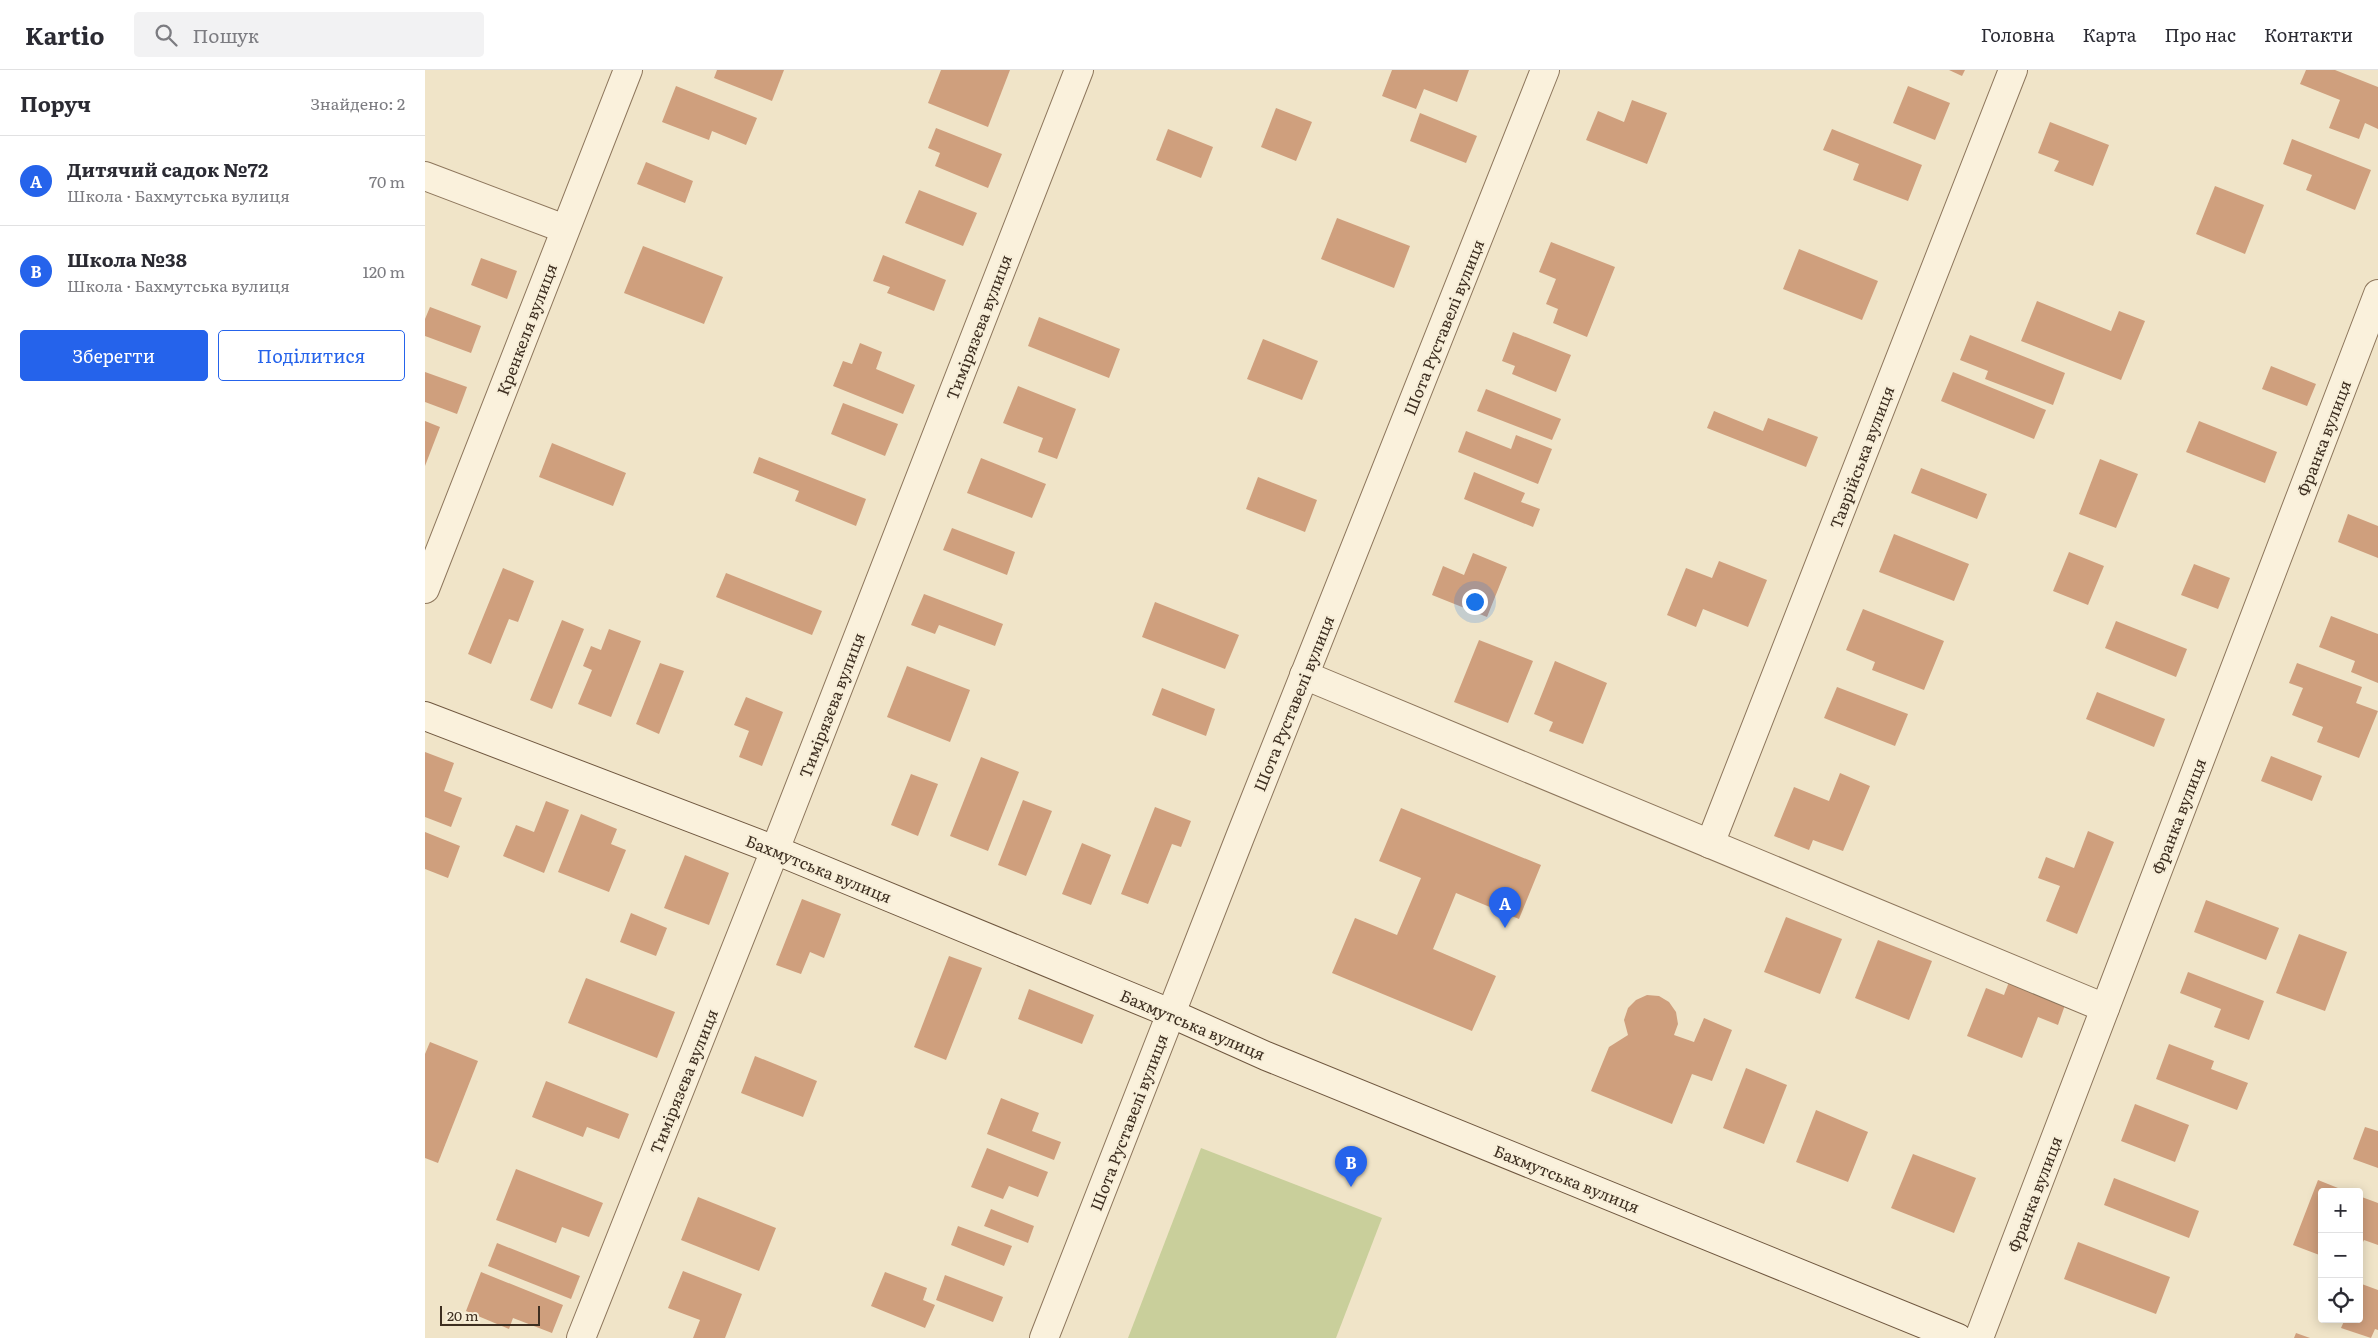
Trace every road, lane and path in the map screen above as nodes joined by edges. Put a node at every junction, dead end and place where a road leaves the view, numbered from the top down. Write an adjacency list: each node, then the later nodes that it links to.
1 (628, 70): 6 (street, Кренкеля вулиця)
2 (1079, 70): 12 (street, Тимірязєва вулиця)
3 (1545, 70): 9 (street, Шота Руставелі вулиця)
4 (2013, 70): 11 (street, Таврійська вулиця)
5 (425, 176): 6 (street)
6 (565, 229): 8 (street, Кренкеля вулиця)
7 (2378, 294): 13 (street, Франка вулиця)
8 (425, 589)
9 (1304, 675): 11 (street); 14 (street, Шота Руставелі вулиця)
10 (425, 716): 12 (street, Бахмутська вулиця)
11 (1710, 844): 13 (street)
12 (775, 850): 14 (street, Бахмутська вулиця); 15 (street, Тимірязєва вулиця)
13 (2105, 1008): 18 (street, Франка вулиця)
14 (1170, 1014): 16 (street, Шота Руставелі вулиця); 17 (street, Бахмутська вулиця)
15 (581, 1338)
16 (1044, 1338)
17 (1958, 1338)
18 (1979, 1338)

